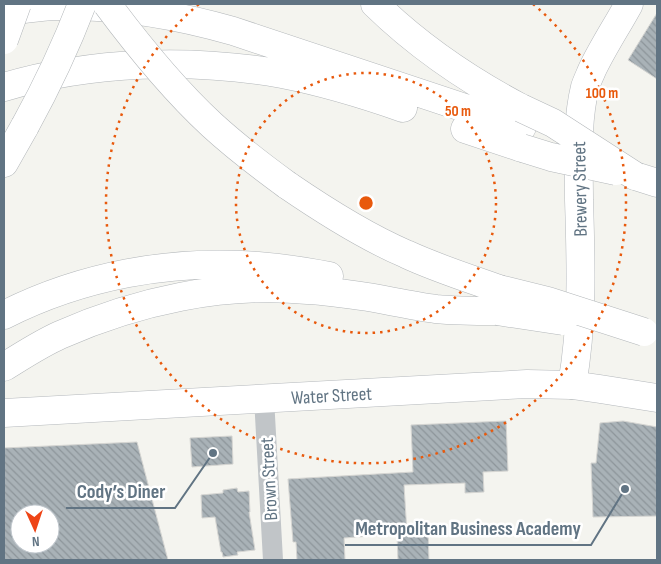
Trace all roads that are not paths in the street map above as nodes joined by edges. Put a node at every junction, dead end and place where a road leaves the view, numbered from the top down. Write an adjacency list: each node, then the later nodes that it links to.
1 (17, 4): 7 (main road, bridge)
2 (82, 4): 10 (main road, bridge)
3 (107, 4): 12 (main road, bridge)
4 (375, 4): 9 (main road)
5 (629, 4): 16 (main road, Brewery Street)
6 (4, 12): 9 (main road)
7 (4, 40)
8 (4, 87): 9 (main road)
9 (522, 128): 11 (main road, bridge); 11 (main road, bridge)
10 (4, 163)
11 (646, 180)
12 (498, 300): 13 (main road); 14 (main road, bridge); 15 (main road)
13 (4, 315)
14 (651, 334)
15 (4, 367)
16 (572, 385): 17 (main road, Water Street); 18 (main road, Water Street)
17 (264, 398): 19 (main road, Water Street); 20 (street, Brown Street)
18 (657, 398)
19 (4, 412)
20 (273, 560)

